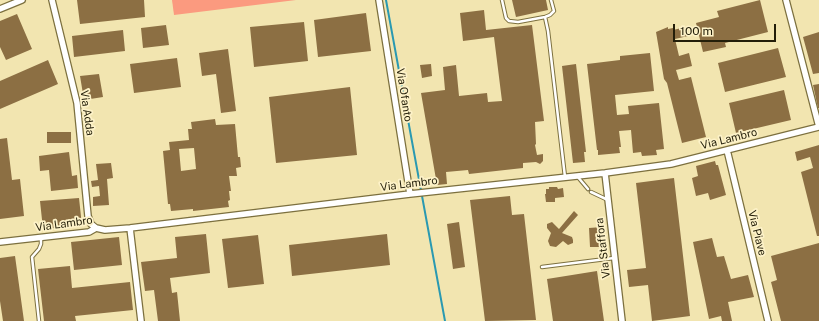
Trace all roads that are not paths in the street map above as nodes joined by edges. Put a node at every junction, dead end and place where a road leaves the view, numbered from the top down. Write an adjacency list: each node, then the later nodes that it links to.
1 (22, 0): 7 (street)
2 (52, 0): 18 (street, Via Adda)
3 (379, 0): 16 (street, Via Ofanto)
4 (502, 0): 8 (lane)
5 (551, 0): 8 (lane)
6 (786, 0): 9 (street)
7 (0, 9)
8 (545, 17): 13 (lane)
9 (819, 127): 10 (street, Via Lambro)
10 (727, 150): 11 (street, Via Lambro); 27 (street, Via Piave)
11 (605, 172): 12 (street, Via Lambro); 17 (street, Via Staffora)
12 (576, 176): 13 (street, Via Lambro); 14 (lane)
13 (565, 177): 16 (street, Via Lambro)
14 (588, 189)
15 (591, 192): 17 (lane)
16 (412, 194): 19 (street, Via Lambro)
17 (608, 200): 22 (street, Via Staffora)
18 (96, 228): 19 (street, Via Lambro); 20 (street, Via Lambro)
19 (130, 228): 25 (street)
20 (41, 237): 21 (street, Via Lambro); 24 (lane)
21 (0, 242)
22 (615, 258): 23 (lane); 26 (street, Via Staffora)
23 (542, 267)
24 (39, 321)
25 (141, 321)
26 (622, 321)
27 (768, 321)

